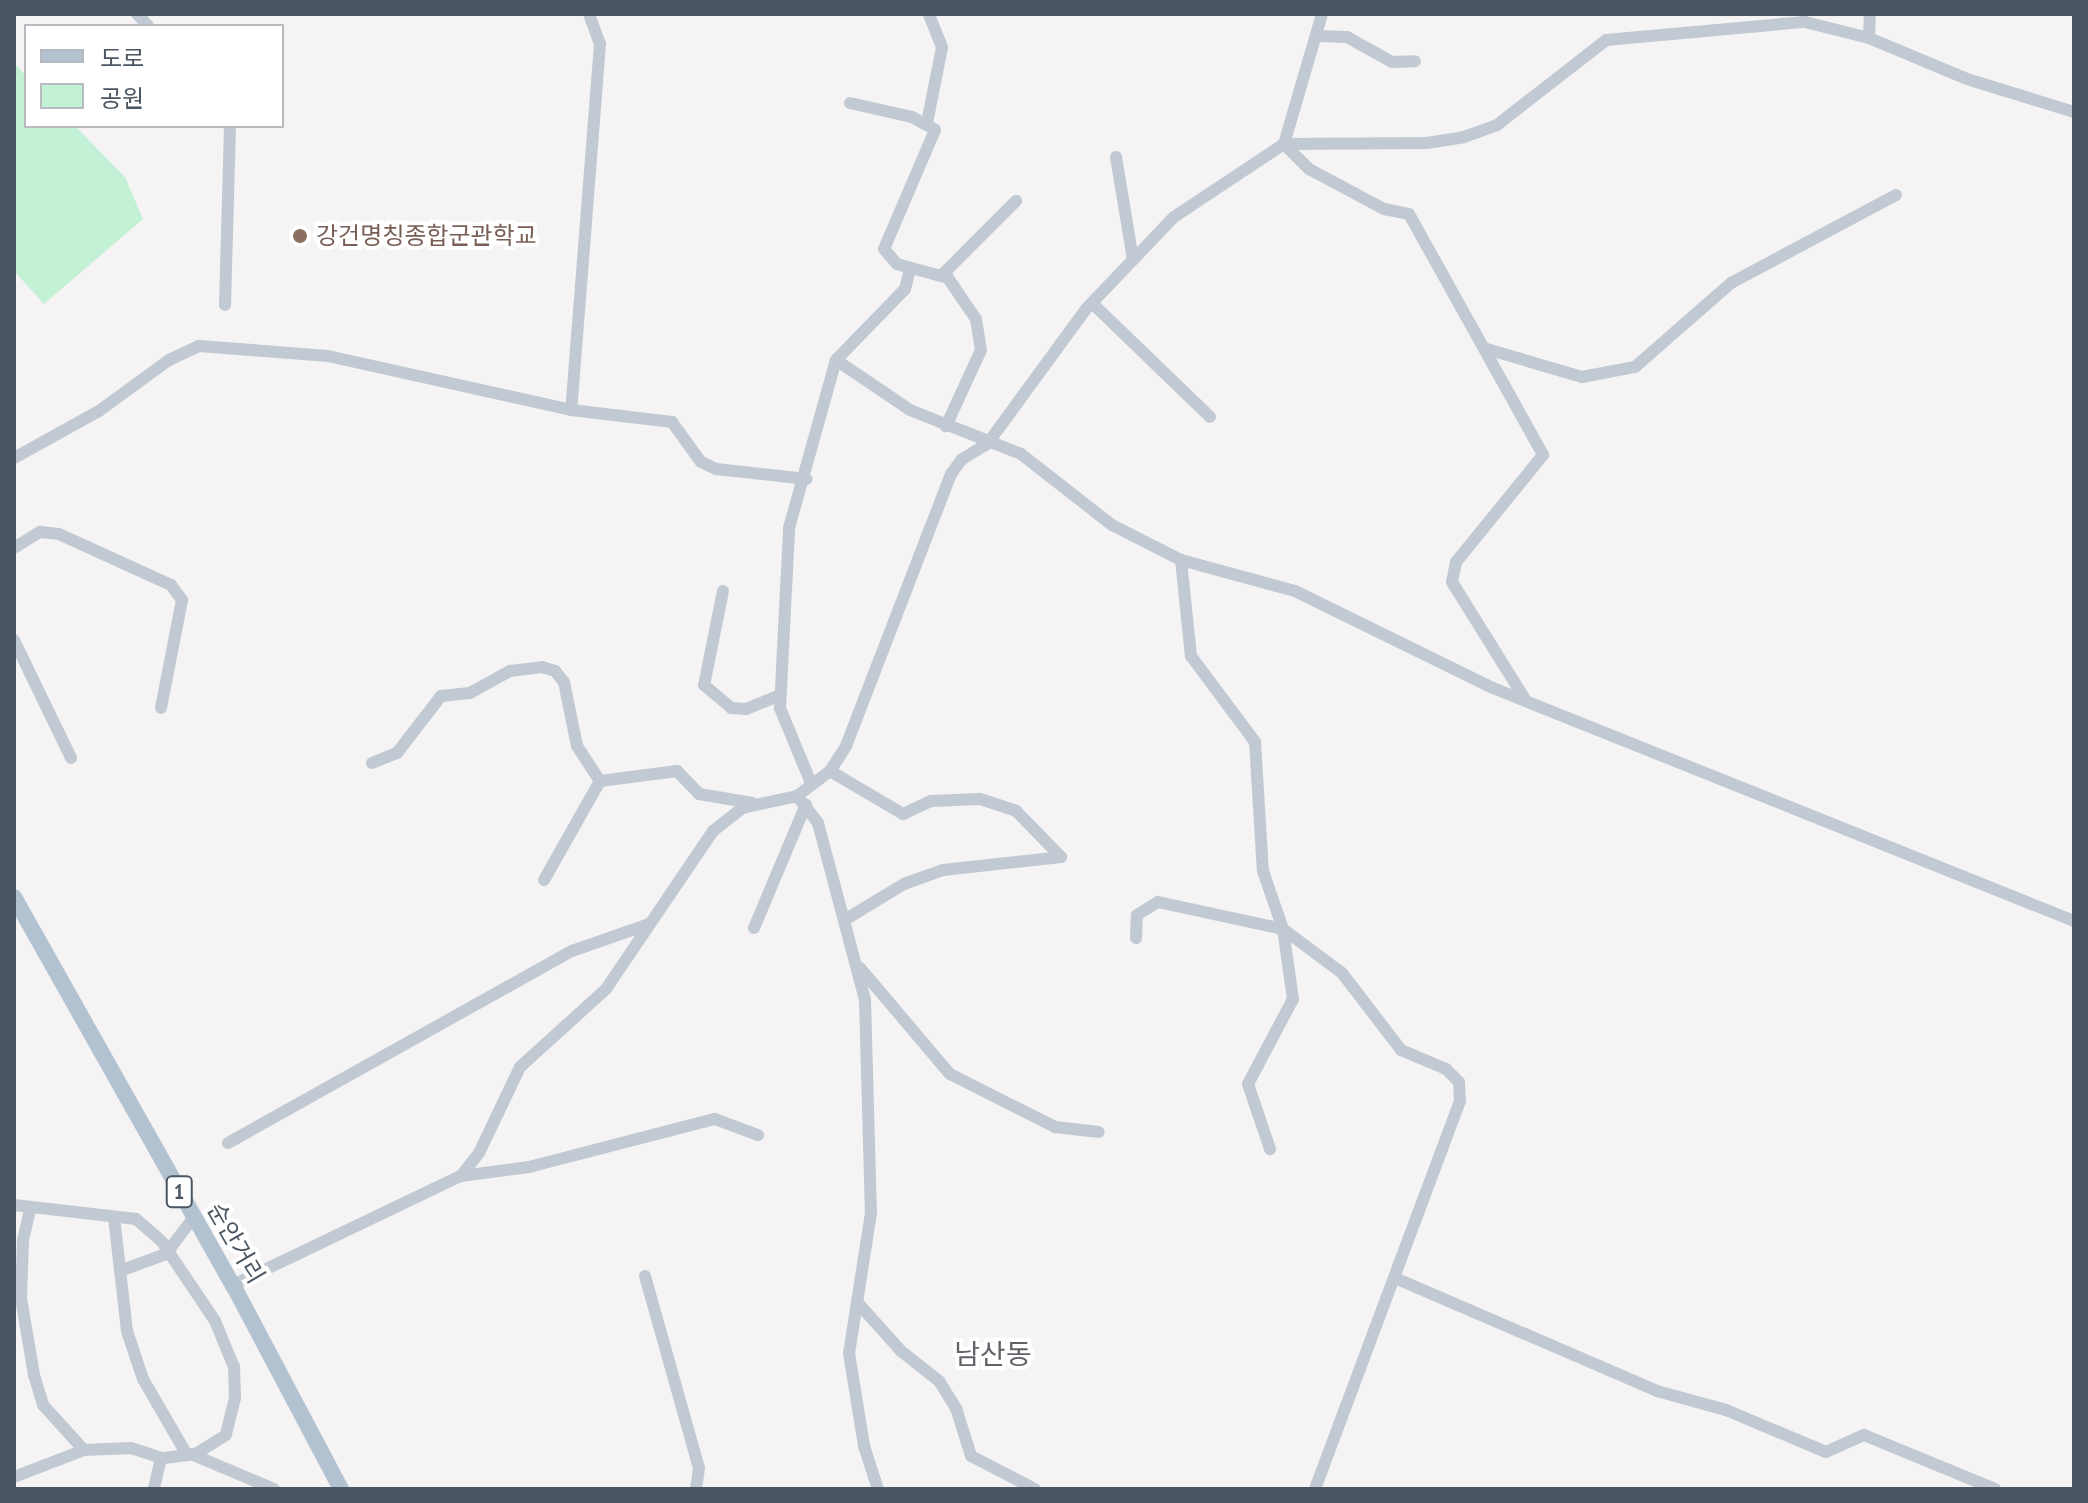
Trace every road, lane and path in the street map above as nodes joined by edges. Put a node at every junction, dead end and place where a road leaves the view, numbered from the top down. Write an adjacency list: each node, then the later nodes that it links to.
1 (589, 14): 23 (street)
2 (929, 14): 10 (street)
3 (1322, 14): 5 (street)
4 (1870, 14): 6 (street)
5 (1318, 36): 7 (street); 12 (street)
6 (1869, 38): 9 (street); 12 (street)
7 (1415, 61)
8 (850, 103): 10 (street)
9 (2074, 112)
10 (927, 123): 17 (street)
11 (230, 128): 20 (street)
12 (1284, 144): 16 (street); 21 (street)
13 (1116, 157): 16 (street)
14 (1896, 195): 21 (street)
15 (1016, 201): 18 (street)
16 (1133, 260): 19 (street)
17 (910, 269): 18 (street); 22 (street)
18 (942, 275): 25 (street)
19 (1092, 303): 24 (street); 26 (street)
20 (225, 305)
21 (1487, 349): 34 (street)
22 (836, 360): 25 (street); 28 (street)
23 (571, 410): 27 (street); 28 (street)
24 (1210, 417)
25 (946, 426): 26 (street)
26 (988, 443): 30 (street); 38 (street)
27 (14, 458)
28 (806, 479): 33 (street)
29 (14, 548): 35 (street)
30 (1181, 560): 34 (street); 49 (street)
31 (723, 591): 33 (street)
32 (14, 640): 36 (street)
33 (779, 696): 40 (street)
34 (1527, 702): 46 (street)
35 (161, 708)
36 (71, 758)
37 (372, 763): 39 (street)
38 (830, 771): 40 (street); 45 (street)
39 (600, 781): 42 (street); 43 (street)
40 (811, 783): 41 (street)
41 (801, 800): 42 (street); 45 (street); 48 (street)
42 (755, 803): 47 (street)
43 (544, 880)
44 (14, 897): 60 (main road, 순안거리 / 1)
45 (846, 919): 51 (street)
46 (2074, 921)
47 (649, 924): 54 (street); 56 (street)
48 (754, 928)
49 (1283, 929): 50 (street); 55 (street); 64 (street)
50 (1136, 938)
51 (860, 968): 52 (street); 66 (street)
52 (1099, 1132)
53 (758, 1135): 56 (street)
54 (228, 1143)
55 (1270, 1149)
56 (461, 1176): 65 (street)
57 (14, 1205): 58 (street)
58 (30, 1210): 59 (street); 67 (street)
59 (114, 1217): 61 (street); 62 (street)
60 (193, 1218): 61 (street); 65 (main road, 순안거리 / 1)
61 (166, 1254): 62 (street); 68 (street)
62 (120, 1271): 68 (street)
63 (645, 1276): 74 (street)
64 (1395, 1278): 77 (street); 78 (street)
65 (233, 1285): 73 (main road, 순안거리 / 1)
66 (858, 1303): 75 (street); 76 (street)
67 (84, 1450): 69 (street); 70 (street)
68 (189, 1455): 69 (street); 72 (street)
69 (161, 1458): 71 (street)
70 (14, 1477)
71 (154, 1489)
72 (274, 1489)
73 (341, 1489)
74 (696, 1489)
75 (878, 1489)
76 (1035, 1489)
77 (1315, 1489)
78 (1995, 1489)

